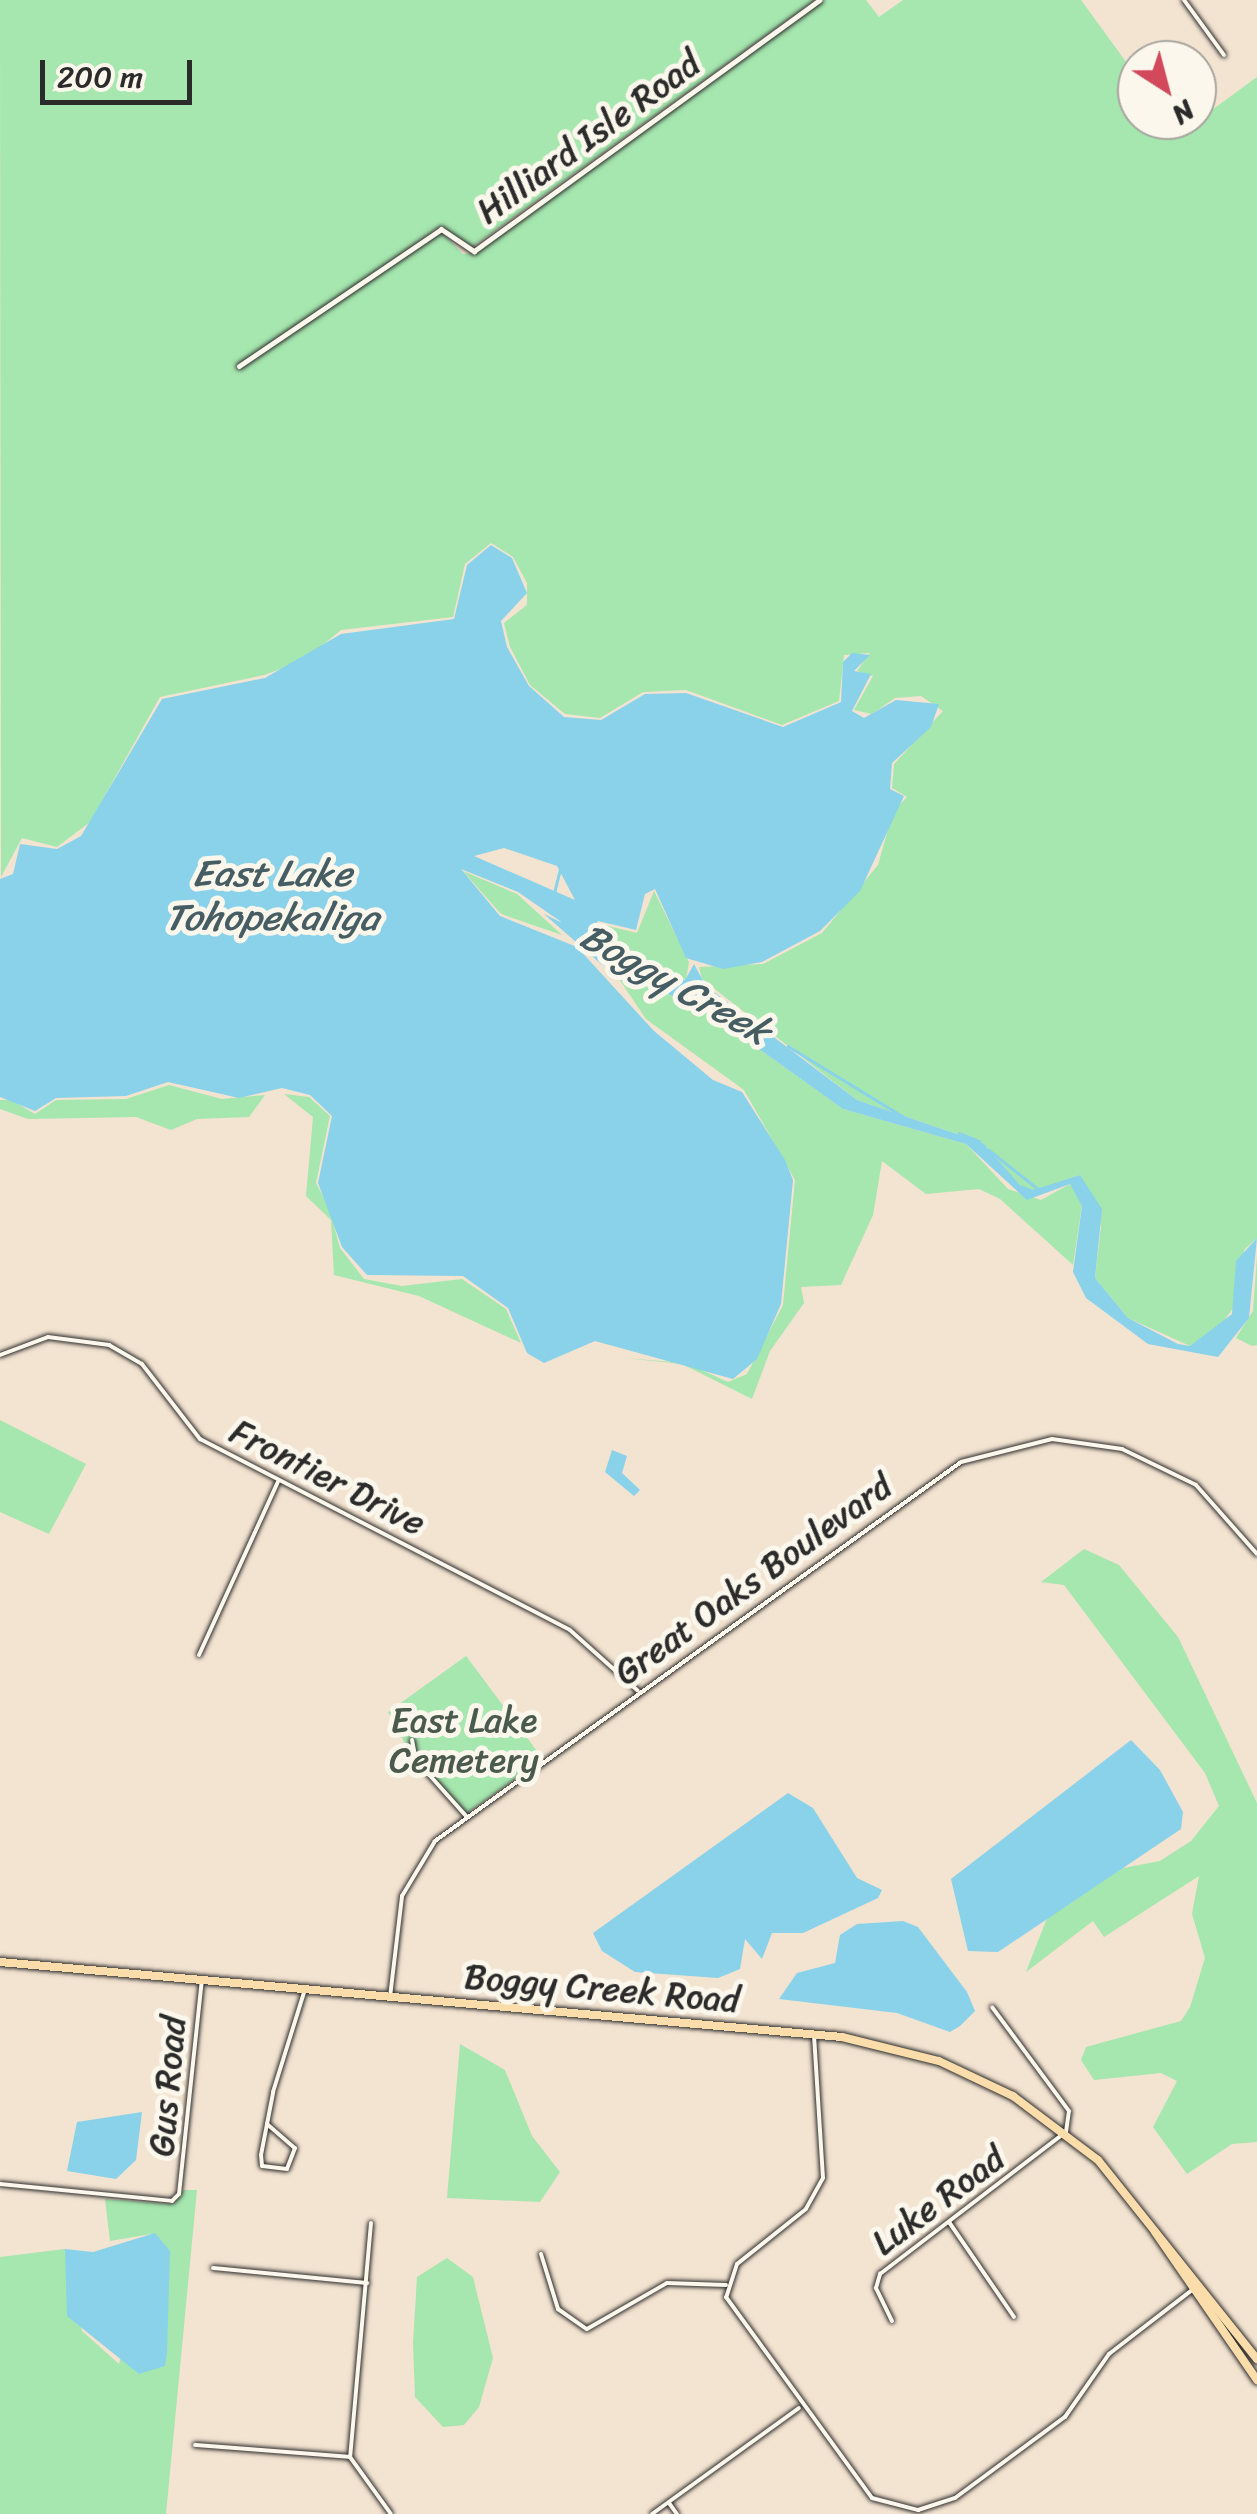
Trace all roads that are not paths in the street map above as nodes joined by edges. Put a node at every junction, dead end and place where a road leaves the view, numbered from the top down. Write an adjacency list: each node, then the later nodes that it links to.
1 (820, 0): 4 (street, Hilliard Isle Road)
2 (1184, 0): 3 (street)
3 (1224, 55)
4 (238, 366)
5 (0, 1355): 6 (street, Frontier Drive)
6 (278, 1482): 8 (street); 9 (street, Frontier Drive)
7 (1257, 1554): 9 (street, Great Oaks Boulevard)
8 (199, 1655)
9 (638, 1692): 11 (street, Great Oaks Boulevard)
10 (412, 1740): 11 (street)
11 (467, 1817): 15 (street, Great Oaks Boulevard)
12 (0, 1962): 13 (main road, Boggy Creek Road)
13 (202, 1980): 14 (main road, Boggy Creek Road); 20 (street, Gus Road)
14 (304, 1989): 15 (main road, Boggy Creek Road); 18 (street)
15 (390, 1997): 17 (main road, Boggy Creek Road)
16 (992, 2007): 19 (street)
17 (814, 2034): 19 (main road, Boggy Creek Road); 28 (street)
18 (267, 2124): 18 (street)
19 (1066, 2132): 21 (main road, Boggy Creek Road); 22 (street, Luke Road)
20 (0, 2184)
21 (1143, 2212): 26 (main road, Boggy Creek Road); 29 (main road, Boggy Creek Road)
22 (949, 2222): 31 (street); 32 (street, Luke Road)
23 (371, 2224): 27 (street)
24 (541, 2254): 28 (street)
25 (213, 2268): 27 (street)
26 (1195, 2275): 29 (main road); 30 (main road, Boggy Creek Road)
27 (367, 2283): 37 (street)
28 (726, 2285): 35 (street)
29 (1192, 2290): 30 (main road); 34 (main road, Boggy Creek Road); 35 (street)
30 (1210, 2294): 33 (main road, Boggy Creek Road)
31 (1014, 2317)
32 (892, 2321)
33 (1257, 2360)
34 (1256, 2375)
35 (800, 2408): 38 (street)
36 (195, 2445): 37 (street)
37 (350, 2458): 39 (street)
38 (669, 2503): 40 (street); 41 (street)
39 (391, 2514)
40 (652, 2514)
41 (677, 2514)

